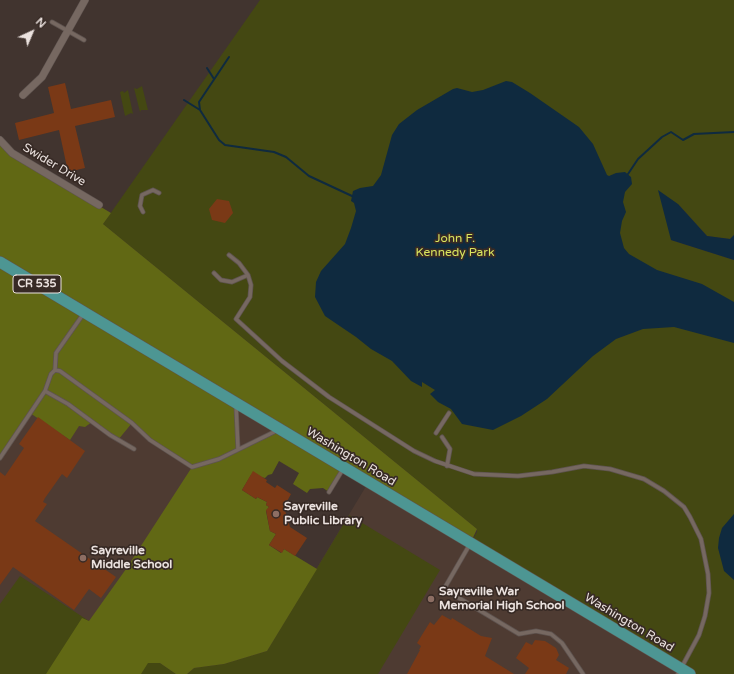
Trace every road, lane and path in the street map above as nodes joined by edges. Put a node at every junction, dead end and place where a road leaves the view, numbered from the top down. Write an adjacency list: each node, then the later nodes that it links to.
1 (85, 0): 3 (street)
2 (52, 22): 3 (lane)
3 (68, 31): 4 (lane); 5 (street)
4 (84, 40)
5 (23, 95)
6 (0, 140): 8 (street, Swider Drive)
7 (159, 193): 9 (lane)
8 (99, 205)
9 (143, 212)
10 (229, 255): 13 (lane)
11 (0, 262): 14 (main road, Washington Road / CR 535)
12 (214, 273): 13 (lane)
13 (248, 275): 25 (lane)
14 (85, 313): 15 (lane); 17 (main road, Washington Road / CR 535)
15 (55, 370): 16 (lane); 23 (lane)
16 (45, 391): 22 (lane); 24 (lane)
17 (236, 404): 19 (main road, Washington Road / CR 535); 23 (lane)
18 (449, 413): 20 (lane)
19 (279, 430): 23 (lane); 26 (main road, Washington Road / CR 535)
20 (436, 433)
21 (442, 437): 25 (lane)
22 (134, 449)
23 (238, 449)
24 (0, 458)
25 (447, 466): 29 (lane)
26 (344, 468): 27 (lane); 28 (main road, Washington Road / CR 535)
27 (329, 492)
28 (470, 544): 29 (main road, Washington Road / CR 535); 30 (lane)
29 (683, 672)
30 (583, 674)

